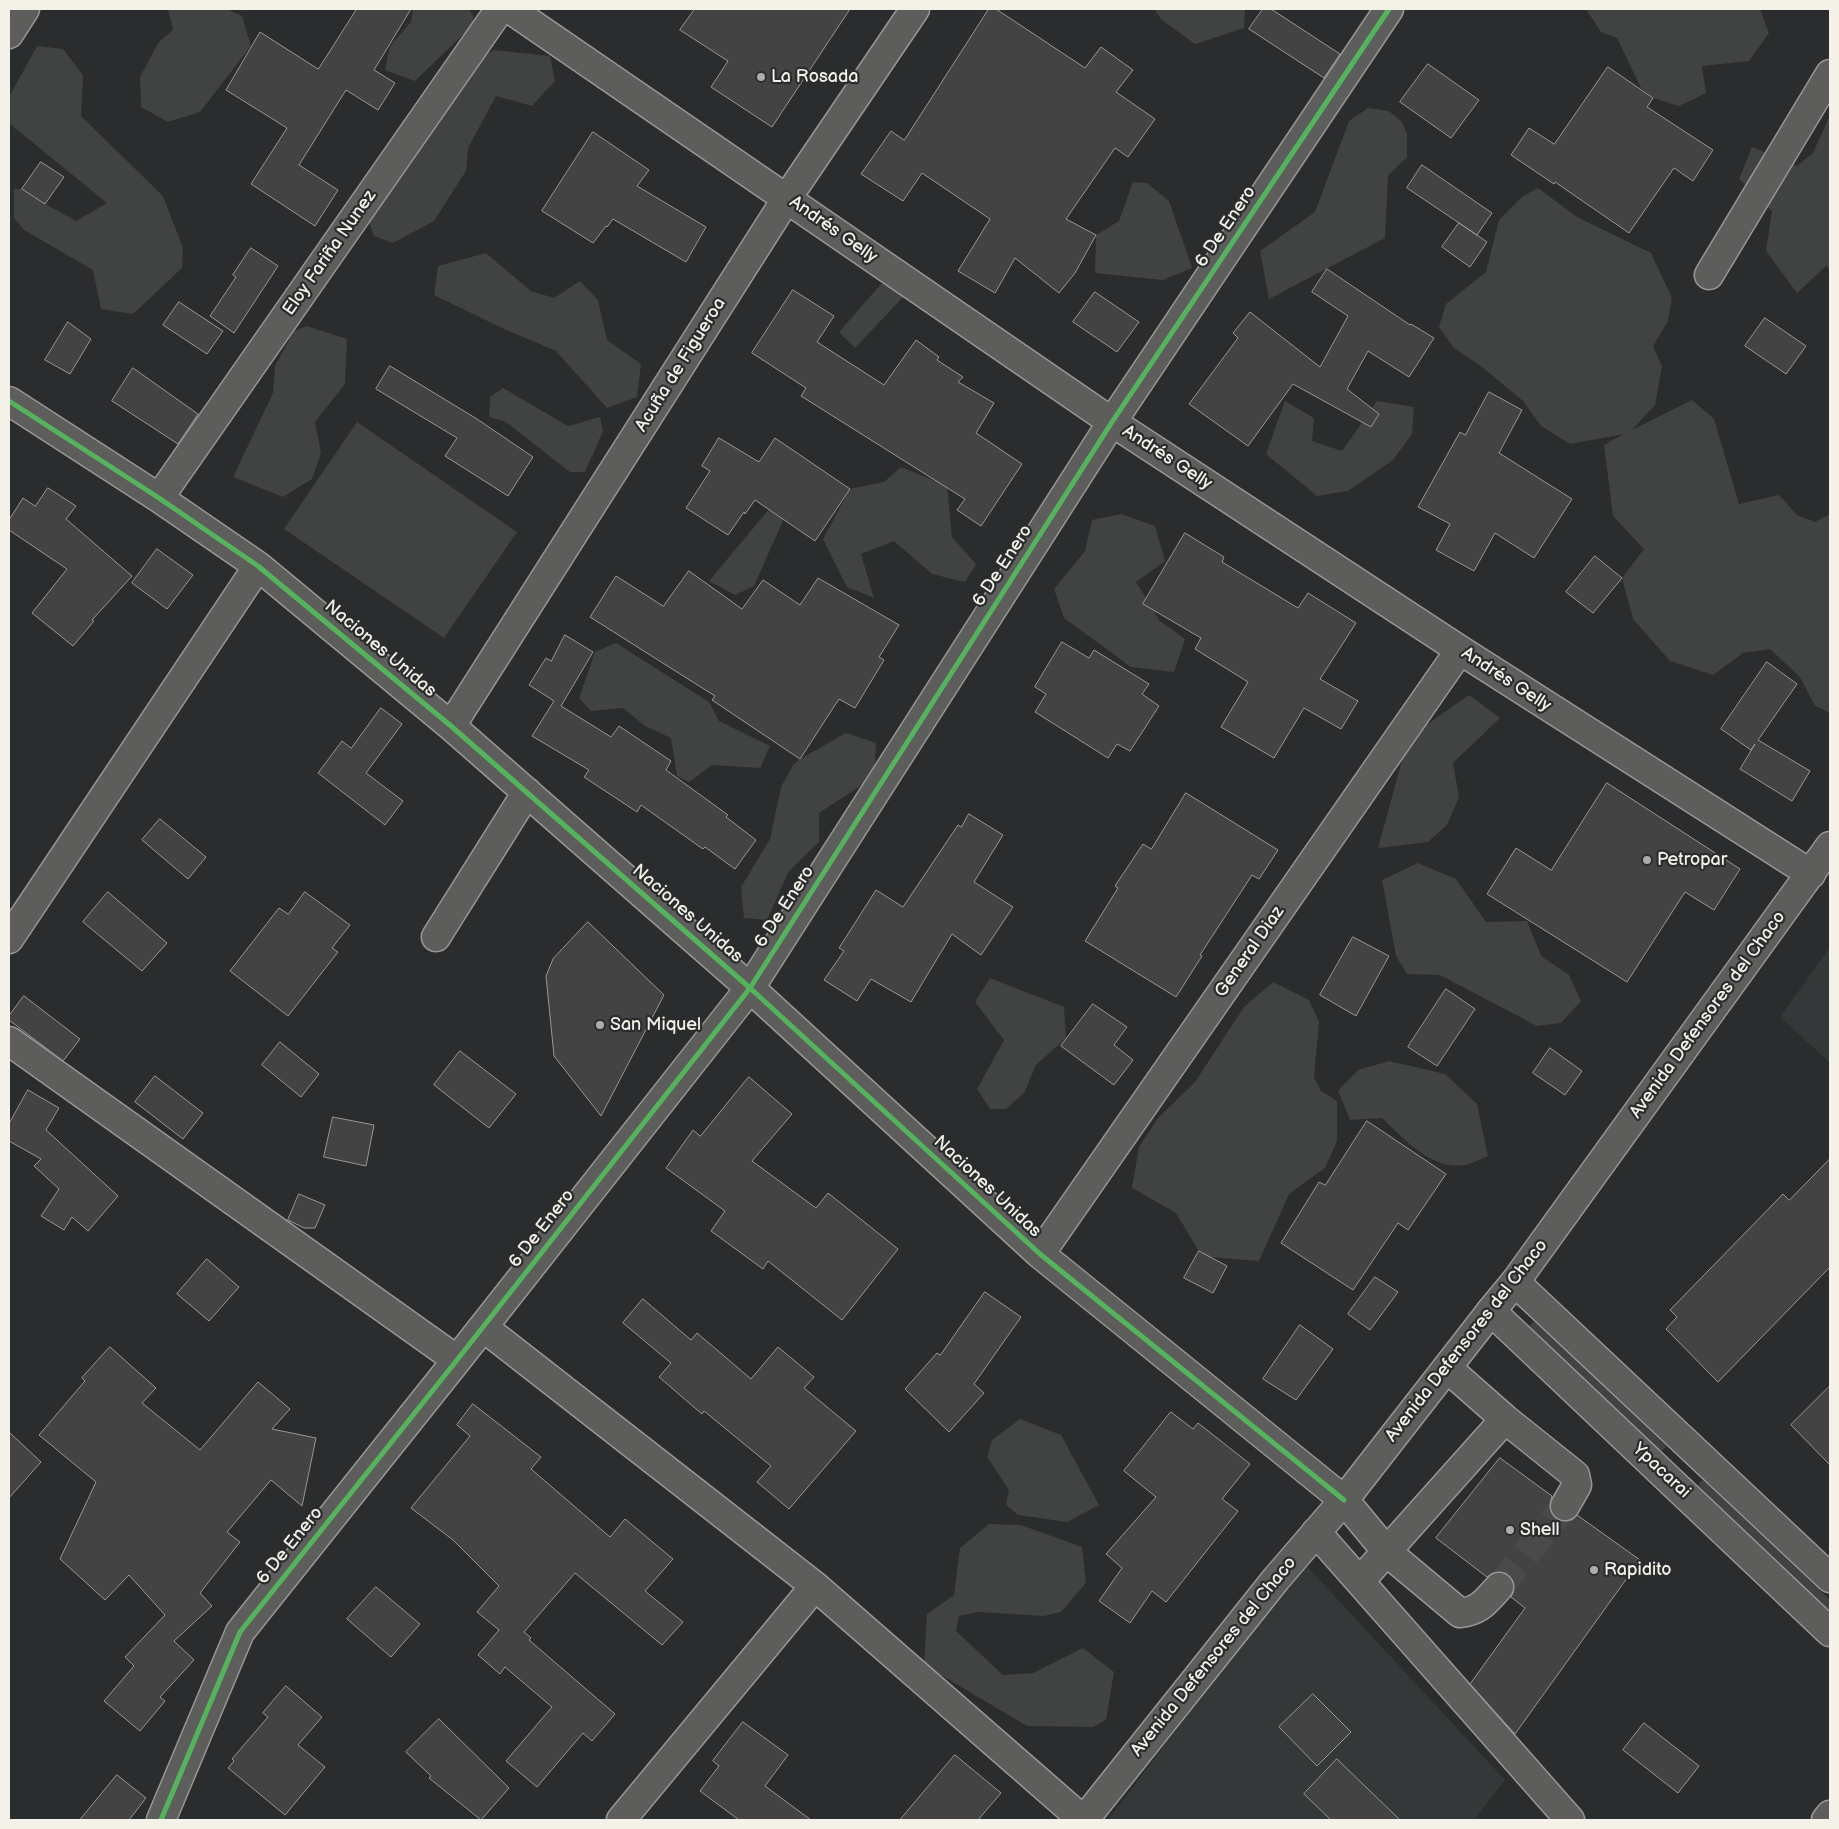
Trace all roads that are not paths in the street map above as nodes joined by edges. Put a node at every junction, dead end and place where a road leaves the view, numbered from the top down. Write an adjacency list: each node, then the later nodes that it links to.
1 (25, 9): 6 (street)
2 (500, 9): 12 (street, Eloy Fariña Nunez)
3 (510, 9): 8 (street, Andrés Gelly)
4 (915, 9): 8 (street, Acuña de Figueroa)
5 (1389, 9): 11 (street, 6 De Enero)
6 (9, 34)
7 (1830, 74): 9 (street)
8 (787, 198): 11 (street, Andrés Gelly); 15 (street, Acuña de Figueroa)
9 (1709, 275)
10 (9, 402): 12 (street, Naciones Unidas)
11 (1112, 422): 14 (street, Andrés Gelly); 21 (street, 6 De Enero)
12 (159, 498): 13 (street, Naciones Unidas)
13 (258, 566): 15 (street, Naciones Unidas); 20 (street)
14 (1460, 650): 18 (street, Andrés Gelly); 23 (street, General Diaz)
15 (451, 726): 16 (street, Naciones Unidas)
16 (527, 792): 19 (street); 21 (street, Naciones Unidas)
17 (1830, 846): 18 (street, Avenida Defensores del Chaco)
18 (1810, 874): 24 (street, Avenida Defensores del Chaco)
19 (436, 937)
20 (9, 939)
21 (750, 988): 23 (street, Naciones Unidas); 26 (street, 6 De Enero)
22 (9, 1041): 27 (street)
23 (1040, 1254): 32 (street, Naciones Unidas)
24 (1515, 1282): 25 (street, Avenida Defensores del Chaco); 30 (street, Ypacarai)
25 (1491, 1311): 28 (street, Avenida Defensores del Chaco); 31 (street, Ypacarai)
26 (483, 1327): 27 (street, 6 De Enero); 38 (street)
27 (457, 1360): 42 (street, 6 De Enero)
28 (1447, 1368): 29 (street); 32 (street, Avenida Defensores del Chaco)
29 (1505, 1419): 33 (street); 35 (street)
30 (1695, 1452): 31 (street); 36 (street, Ypacarai)
31 (1671, 1481): 40 (street, Ypacarai)
32 (1344, 1500): 34 (street, Avenida Defensores del Chaco); 35 (street, Naciones Unidas)
33 (1565, 1506)
34 (1316, 1532): 37 (street); 44 (street, Avenida Defensores del Chaco)
35 (1386, 1552): 37 (street); 39 (street, Naciones Unidas)
36 (1830, 1578)
37 (1360, 1581): 45 (street)
38 (815, 1586): 43 (street); 44 (street)
39 (1499, 1587)
40 (1830, 1632)
41 (1830, 1815): 46 (street)
42 (161, 1820)
43 (621, 1820)
44 (1083, 1820)
45 (1570, 1820)
46 (1826, 1820)

